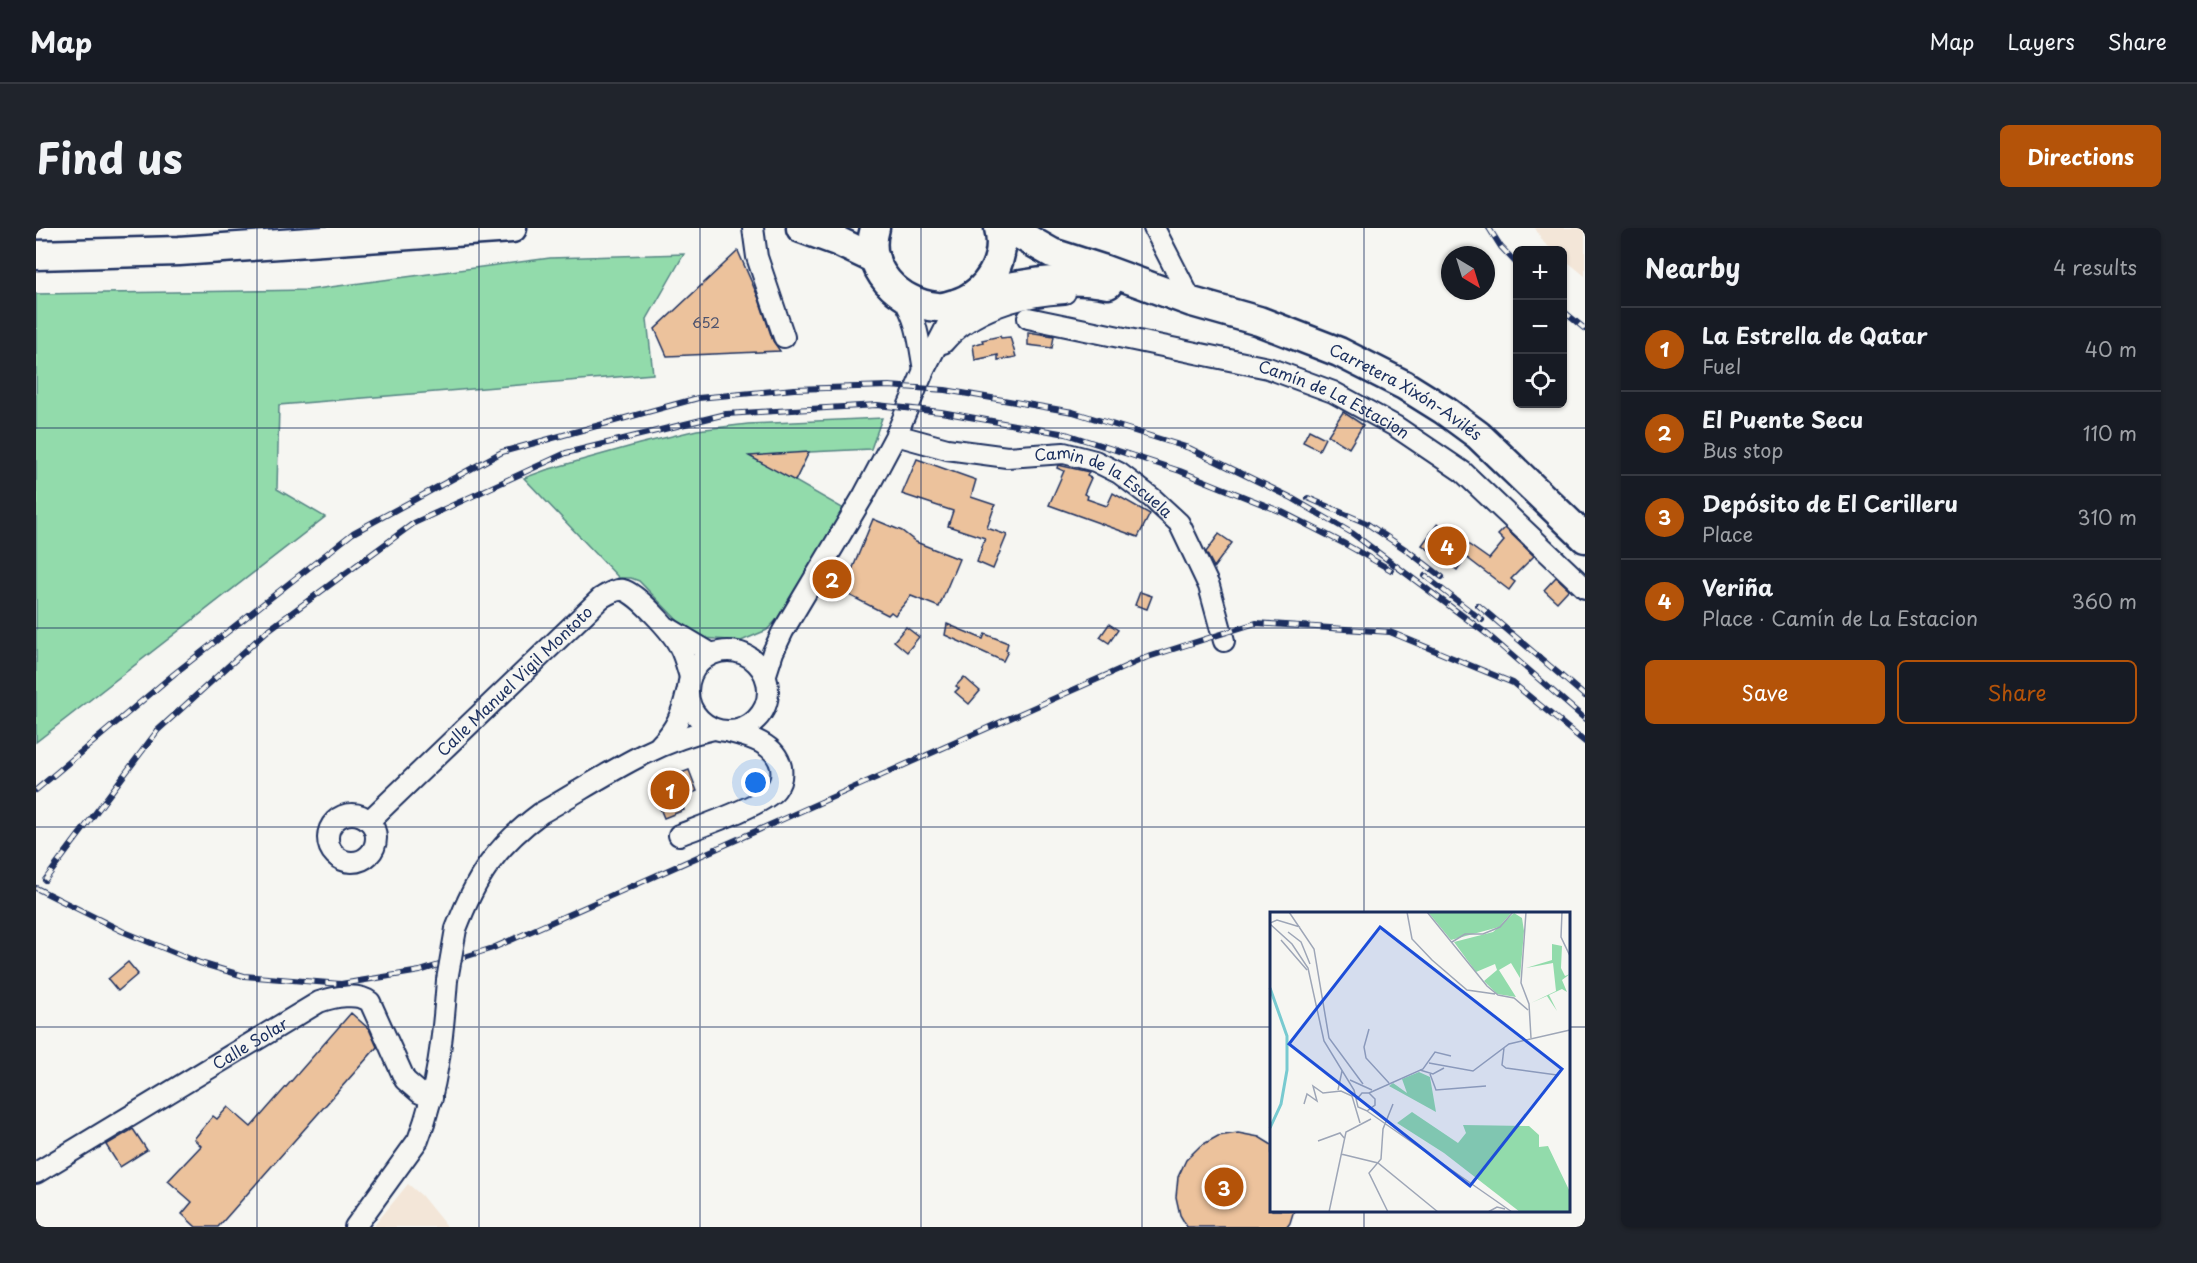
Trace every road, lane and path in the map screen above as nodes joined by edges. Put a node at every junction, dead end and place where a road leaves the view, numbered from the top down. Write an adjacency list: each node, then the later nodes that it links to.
1 (512, 228): 8 (highway)
2 (753, 228): 15 (street)
3 (801, 228): 9 (highway)
4 (875, 228): 9 (highway)
5 (999, 228): 12 (highway)
6 (1008, 228): 13 (highway, Carretera Xixón-Avilés)
7 (1154, 228): 13 (street)
8 (36, 255)
9 (874, 259): 11 (highway)
10 (1130, 288): 12 (highway, Carretera Xixón-Avilés); 13 (highway, Carretera Xixón-Avilés); 16 (street)
11 (902, 296): 12 (highway, Carretera Xixón-Avilés); 16 (street)
12 (968, 298): 16 (street)
13 (1192, 302): 18 (highway, Carretera Xixón-Avilés)
14 (1028, 318): 19 (street, Camín de La Estacion)
15 (784, 337)
16 (927, 363): 17 (street)
17 (896, 435): 21 (street); 22 (street, Camin de la Escuela)
18 (1585, 538)
19 (1585, 588)
20 (668, 628): 24 (street, Calle Manuel Vigil Montoto); 26 (street, Calle Manuel Vigil Montoto); 31 (street, Calle Manuel Vigil Montoto)
21 (783, 631): 23 (street); 25 (street)
22 (1224, 641)
23 (742, 652): 24 (street); 25 (street)
24 (711, 654): 26 (street)
25 (766, 674): 27 (street)
26 (689, 685): 28 (street); 29 (street)
27 (767, 705): 28 (street); 30 (street)
28 (722, 730): 29 (street); 30 (street)
29 (660, 745): 33 (street, bridge)
30 (770, 748): 32 (street)
31 (369, 821)
32 (679, 835)
33 (432, 1098): 34 (street, Calle Solar); 35 (street)
34 (36, 1173)
35 (356, 1227)

